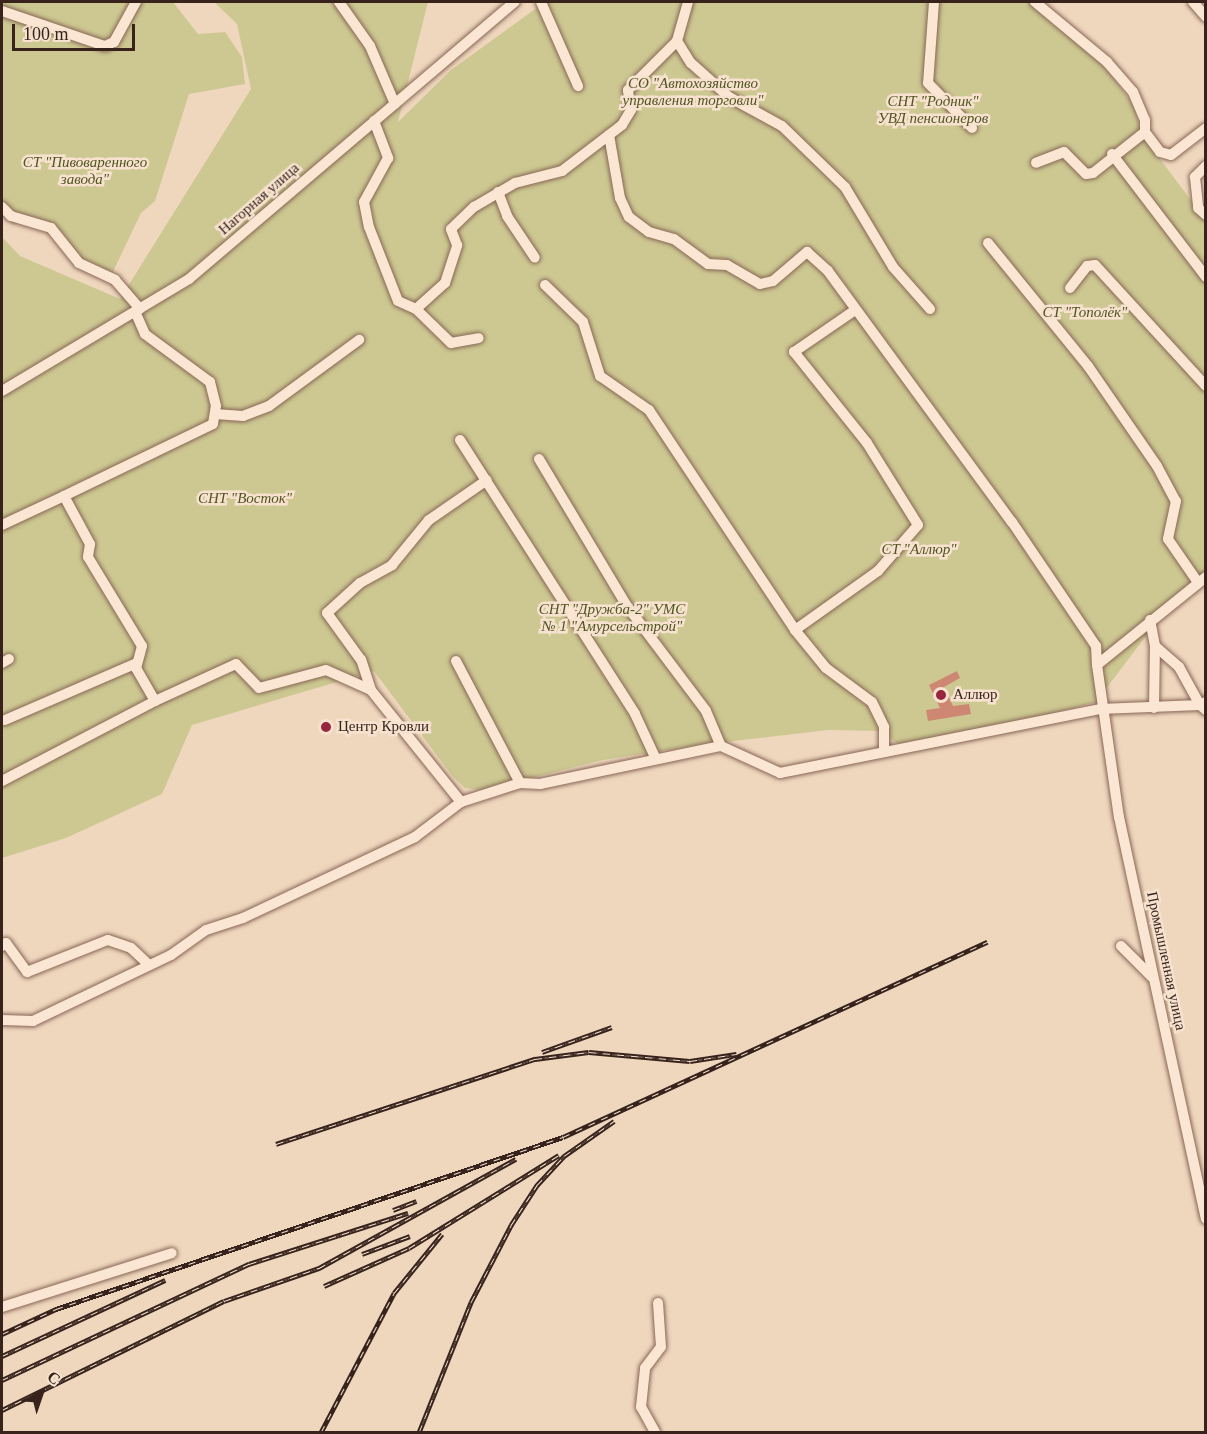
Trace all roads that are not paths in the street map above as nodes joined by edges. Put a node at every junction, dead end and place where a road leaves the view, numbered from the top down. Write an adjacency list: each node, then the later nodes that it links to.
1 (136, 2): 9 (street)
2 (339, 2): 13 (street)
3 (515, 2): 13 (street, Нагорная улица)
4 (541, 2): 12 (street)
5 (688, 2): 11 (street)
6 (934, 2): 15 (street)
7 (1035, 2): 17 (street)
8 (1192, 2): 10 (street)
9 (2, 11)
10 (1206, 17)
11 (677, 41): 18 (street); 31 (street)
12 (578, 86)
13 (395, 104): 14 (street, Нагорная улица)
14 (374, 121): 30 (street); 32 (street, Нагорная улица)
15 (972, 128)
16 (1206, 128): 17 (street)
17 (1145, 132): 19 (street)
18 (609, 135): 22 (street); 33 (street, Промышленная улица)
19 (1112, 154): 20 (street); 27 (street)
20 (1036, 163)
21 (1206, 166): 24 (street)
22 (498, 192): 26 (street); 30 (street)
23 (2, 207): 32 (street)
24 (1206, 215)
25 (988, 243): 44 (street)
26 (535, 258)
27 (1206, 277)
28 (544, 285): 46 (street)
29 (1070, 288): 36 (street)
30 (416, 309): 34 (street)
31 (930, 309)
32 (137, 310): 37 (street, Нагорная улица); 38 (street)
33 (855, 310): 46 (street); 50 (street, Промышленная улица)
34 (479, 338)
35 (359, 340): 38 (street)
36 (1206, 386)
37 (2, 391)
38 (215, 414): 42 (street)
39 (460, 440): 41 (street)
40 (539, 459): 57 (street)
41 (487, 480): 51 (street); 59 (street)
42 (64, 496): 43 (street); 49 (street)
43 (2, 525)
44 (1201, 579): 45 (street)
45 (1150, 620): 47 (street); 50 (street)
46 (795, 630): 58 (street)
47 (1155, 646): 53 (street); 54 (street)
48 (456, 661): 61 (street)
49 (137, 663): 52 (street); 56 (street)
50 (1097, 665): 55 (street, Промышленная улица)
51 (371, 690): 52 (street); 62 (street)
52 (155, 701): 60 (street)
53 (1204, 706): 54 (street)
54 (1154, 708): 55 (street)
55 (1100, 709): 58 (street); 66 (street, Промышленная улица)
56 (5, 720)
57 (721, 746): 58 (street); 59 (street)
58 (884, 752)
59 (655, 757): 61 (street)
60 (2, 781)
61 (519, 783): 62 (street)
62 (461, 802): 65 (street)
63 (2, 946): 65 (street)
64 (1121, 946): 66 (street)
65 (149, 965): 67 (street)
66 (1152, 978): 68 (street, Промышленная улица)
67 (2, 1020)
68 (1206, 1219)
69 (172, 1253): 71 (street)
70 (658, 1304): 72 (street)
71 (2, 1307)
72 (655, 1432)

